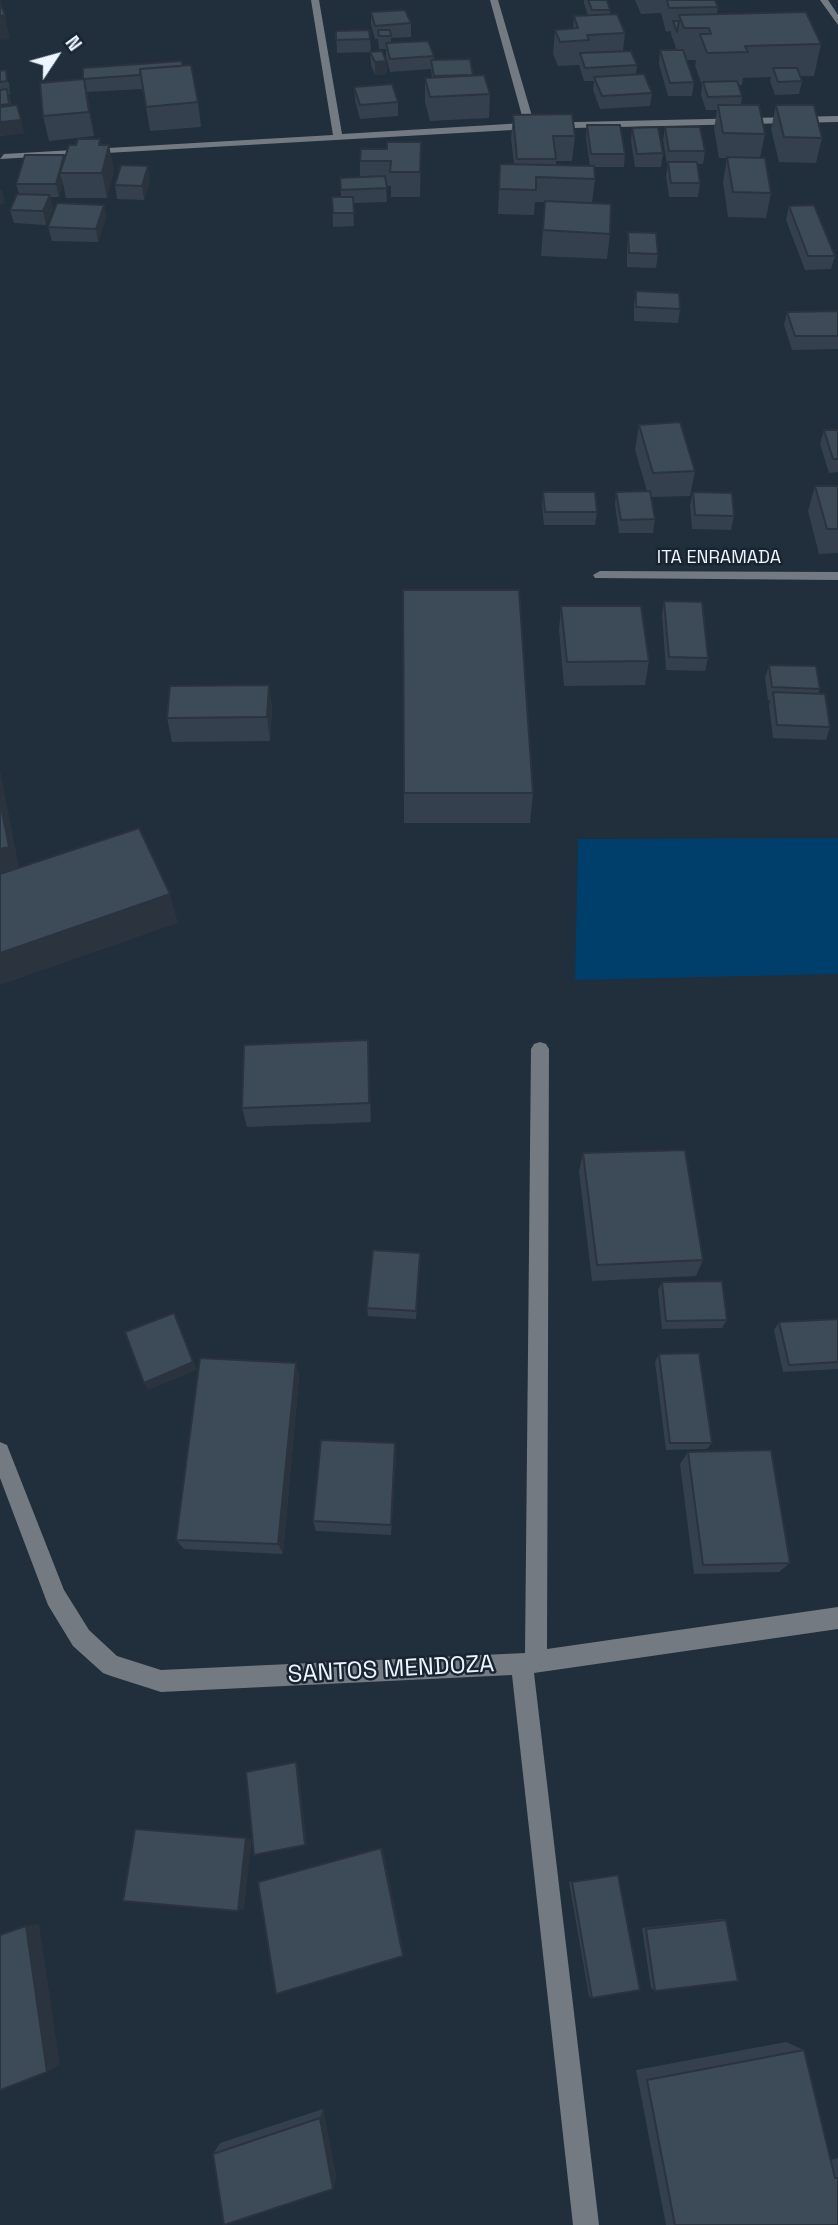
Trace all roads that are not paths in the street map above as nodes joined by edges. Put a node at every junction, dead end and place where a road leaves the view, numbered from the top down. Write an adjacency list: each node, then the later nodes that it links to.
1 (315, 0): 7 (street)
2 (494, 0): 6 (street)
3 (824, 0): 4 (street)
4 (838, 22)
5 (838, 120): 6 (street)
6 (530, 126): 7 (street)
7 (338, 137): 8 (street)
8 (4, 157)
9 (600, 575): 10 (street, ITA ENRAMADA)
10 (838, 576)
11 (540, 1049): 14 (street)
12 (0, 1452): 14 (street, SANTOS MENDOZA)
13 (838, 1618): 14 (street)
14 (529, 1663): 15 (street, SANTOS MENDOZA)
15 (586, 2225)

